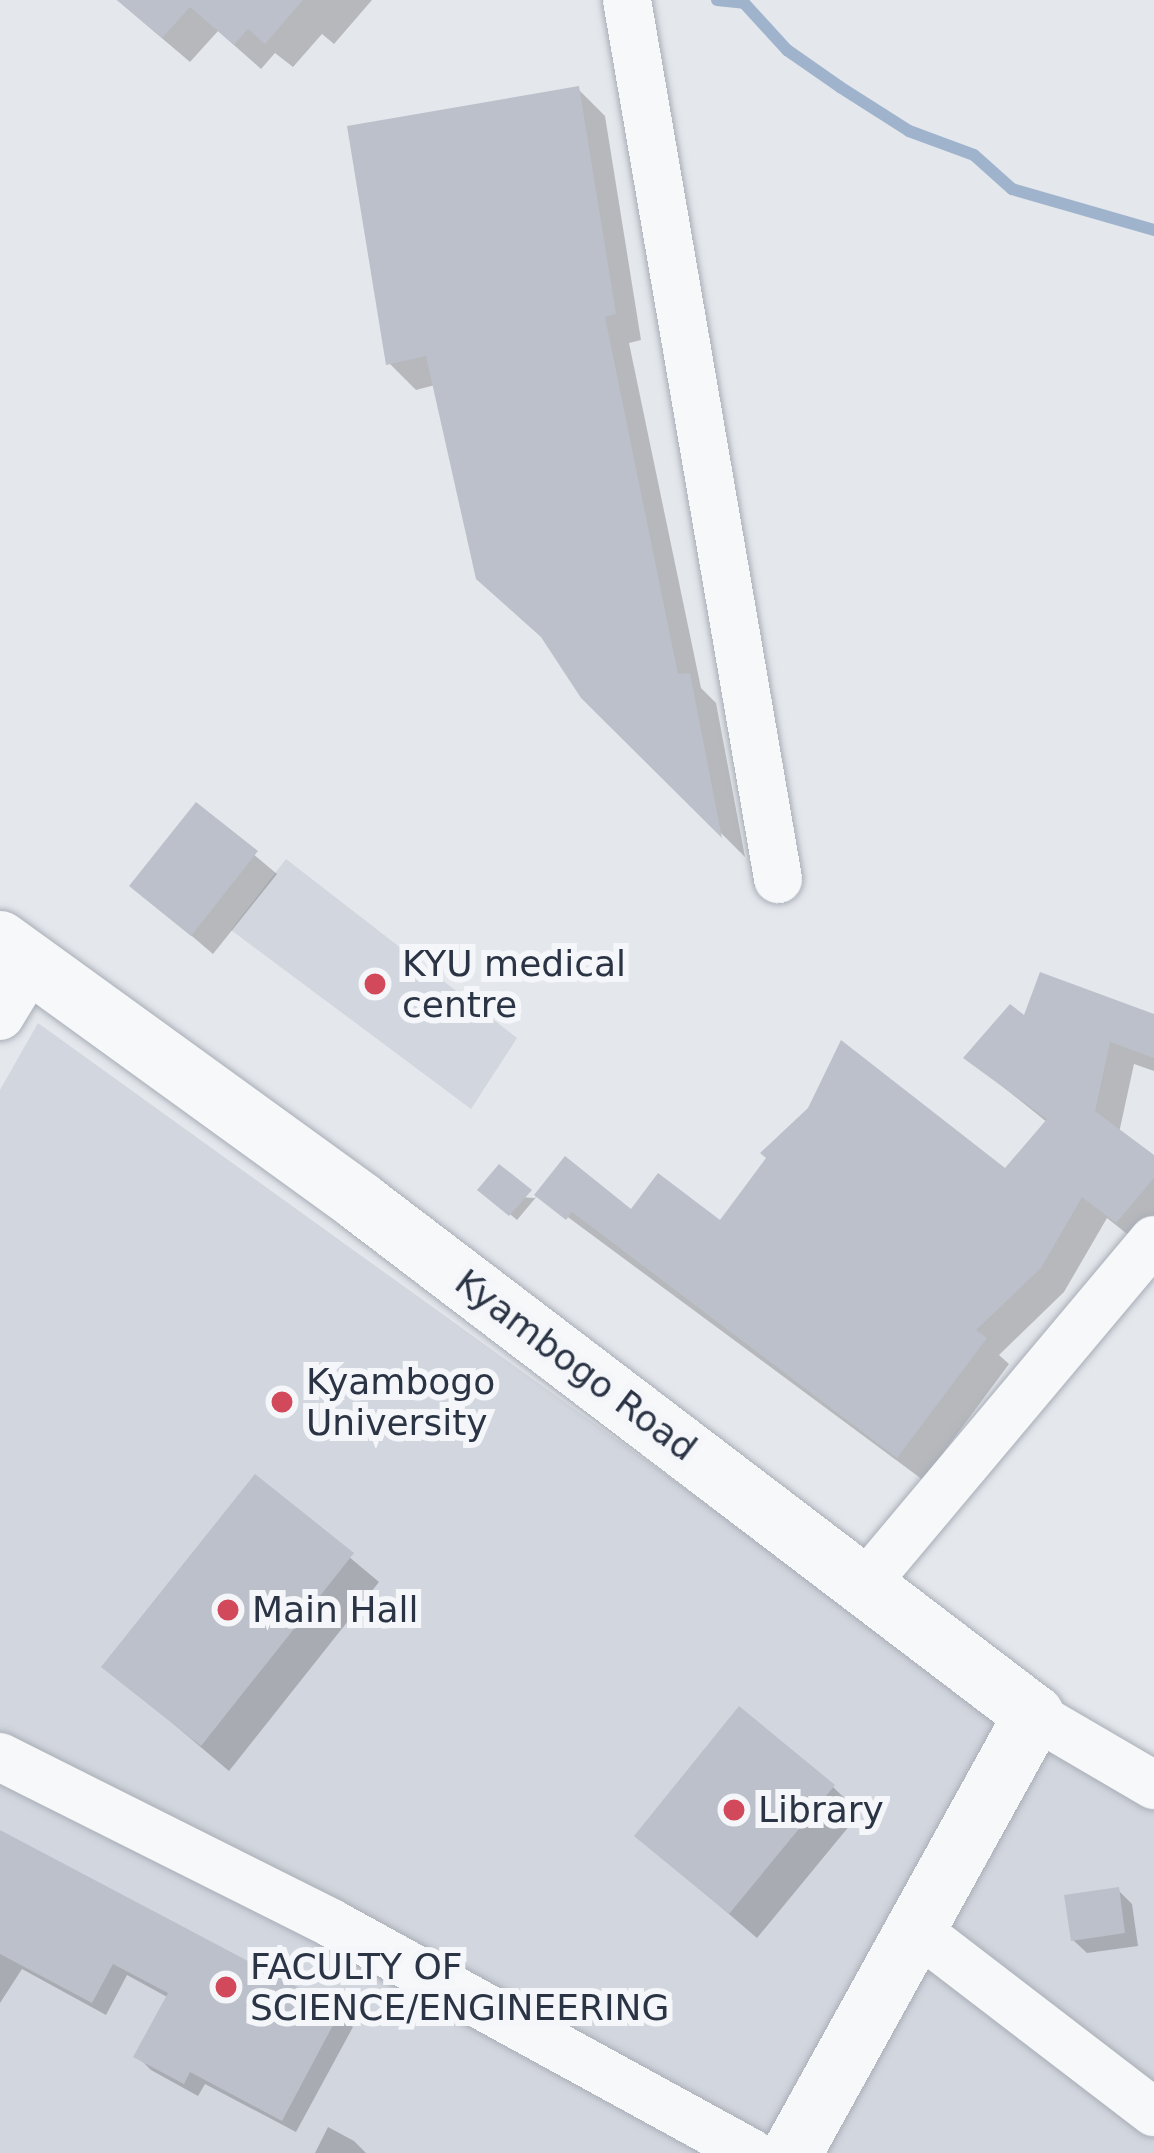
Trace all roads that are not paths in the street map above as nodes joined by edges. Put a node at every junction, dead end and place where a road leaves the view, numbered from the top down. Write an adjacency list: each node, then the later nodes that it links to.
1 (626, 0): 2 (street)
2 (778, 879)
3 (16, 953): 4 (street); 6 (street, Kyambogo Road)
4 (0, 1016)
5 (1154, 1240): 6 (street)
6 (865, 1584): 7 (street, Kyambogo Road)
7 (1034, 1715): 9 (street, Kyambogo Road); 10 (street)
8 (0, 1757): 12 (street)
9 (1154, 1785)
10 (919, 1931): 11 (street); 13 (street)
11 (1154, 2112)
12 (752, 2153)
13 (792, 2153)

